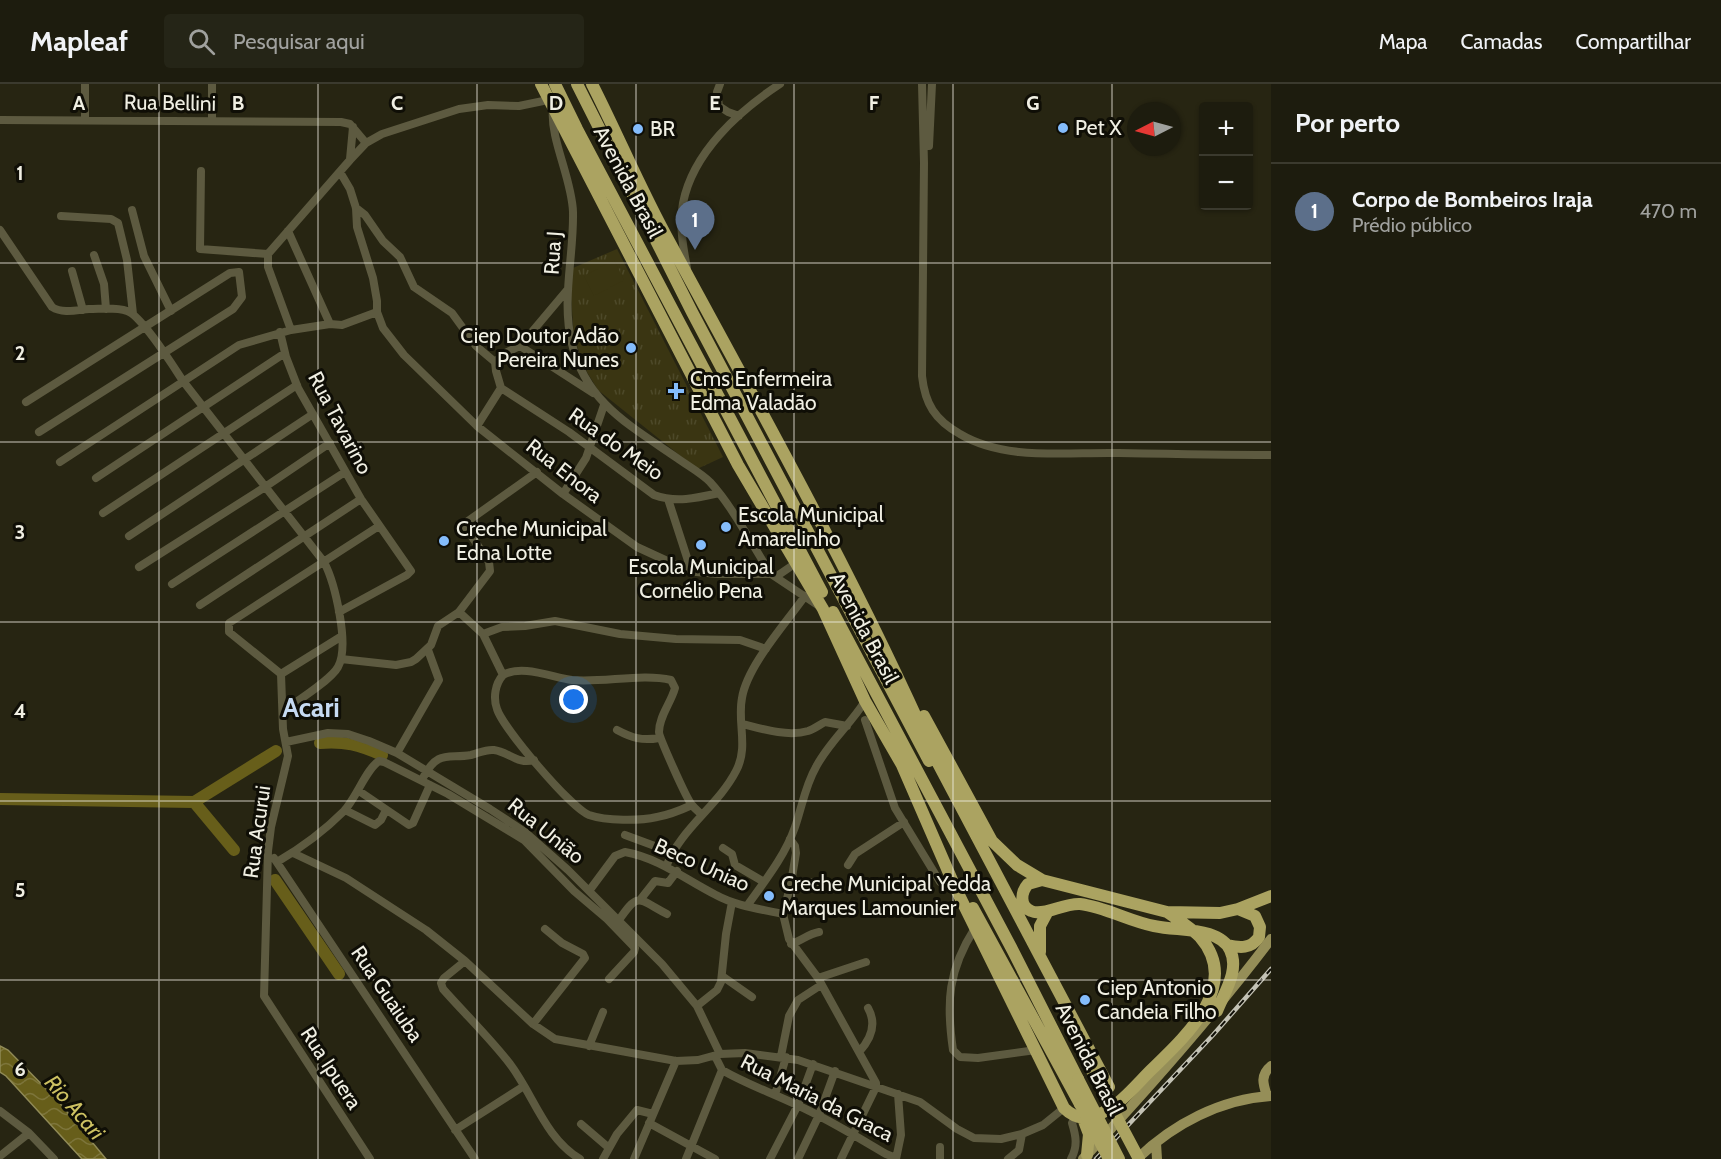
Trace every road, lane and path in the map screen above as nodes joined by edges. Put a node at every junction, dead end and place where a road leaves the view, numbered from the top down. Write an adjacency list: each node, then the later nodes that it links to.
1 (85, 84): 16 (street)
2 (212, 84): 17 (street)
3 (541, 84): 13 (highway, Avenida Brasil)
4 (555, 84): 131 (highway, Avenida Brasil)
5 (577, 84): 31 (highway, Avenida Brasil)
6 (592, 84): 35 (highway, Avenida Brasil)
7 (720, 84): 14 (street)
8 (763, 84): 12 (street)
9 (780, 84): 12 (street)
10 (922, 84): 21 (street)
11 (932, 84): 21 (street)
12 (764, 96): 14 (street)
13 (550, 105): 19 (street); 36 (street, Rua J); 81 (highway, Avenida Brasil)
14 (739, 116): 35 (street)
15 (0, 120): 16 (street, Rua Bellini)
16 (85, 120): 17 (street, Rua Bellini)
17 (212, 121): 18 (street, Rua Bellini)
18 (352, 127): 19 (street); 20 (street)
19 (366, 143): 20 (street)
20 (350, 160): 23 (street)
21 (924, 163): 64 (street)
22 (201, 171): 29 (street)
23 (340, 172): 24 (street); 28 (street)
24 (357, 208): 40 (street); 49 (street)
25 (132, 210): 39 (street)
26 (61, 216): 41 (street)
27 (0, 230): 38 (street)
28 (288, 231): 30 (street); 42 (street)
29 (239, 253): 30 (street); 34 (street)
30 (268, 254): 44 (street)
31 (663, 254): 57 (highway); 108 (highway, Avenida Brasil)
32 (94, 255): 37 (street)
33 (72, 271): 38 (street)
34 (239, 272): 39 (street); 47 (street)
35 (687, 274): 57 (highway, Avenida Brasil)
36 (568, 290): 46 (street); 53 (street, Rua J)
37 (106, 309): 38 (street); 41 (street)
38 (83, 310)
39 (171, 311): 43 (street)
40 (376, 312): 42 (street); 59 (street, Rua Enora)
41 (132, 314): 43 (street)
42 (330, 324): 44 (street)
43 (145, 328): 47 (street); 54 (street)
44 (291, 330): 45 (street)
45 (280, 332): 48 (street, Rua Tavarino); 50 (street)
46 (520, 346): 49 (street); 53 (street, Rua J)
47 (165, 353): 50 (street); 60 (street)
48 (285, 353): 51 (street, Rua Tavarino); 56 (street)
49 (495, 362): 52 (street)
50 (183, 381): 56 (street); 66 (street)
51 (297, 385): 58 (street, Rua Tavarino); 61 (street)
52 (501, 388): 59 (street); 63 (street, Rua do Meio)
53 (596, 395): 55 (street, Rua J)
54 (26, 402)
55 (604, 405): 63 (street); 72 (street, Rua J)
56 (204, 407): 61 (street); 69 (street)
57 (759, 408): 89 (highway, Avenida Brasil)
58 (313, 414): 62 (street, Rua Tavarino); 65 (street)
59 (477, 426): 68 (street, Rua Enora)
60 (39, 432)
61 (224, 433): 65 (street); 76 (street)
62 (330, 443): 67 (street, Rua Tavarino); 70 (street)
63 (591, 448): 71 (street); 74 (street, Rua do Meio)
64 (1271, 454)
65 (244, 460): 70 (street); 78 (street)
66 (60, 462)
67 (345, 471): 73 (street, Rua Tavarino); 75 (street)
68 (537, 472): 71 (street, Rua Enora); 91 (street)
69 (96, 478)
70 (265, 487): 75 (street); 82 (street)
71 (563, 494): 83 (street, Rua Enora)
72 (719, 494): 74 (street, Rua do Meio); 84 (street, Rua J)
73 (361, 499): 77 (street, Rua Tavarino); 79 (street)
74 (668, 499): 83 (street)
75 (284, 510): 79 (street); 85 (street)
76 (103, 513)
77 (379, 526): 80 (street); 90 (street, Rua Tavarino)
78 (129, 536)
79 (305, 538): 80 (street); 87 (street)
80 (324, 562): 90 (street); 98 (street)
81 (796, 563): 84 (street); 88 (highway, Avenida Brasil)
82 (139, 567)
83 (691, 570): 84 (street, Rua Enora)
84 (774, 575): 86 (street)
85 (172, 585)
86 (805, 596): 88 (street); 94 (street)
87 (200, 604)
88 (824, 609): 100 (highway, Avenida Brasil)
89 (864, 610): 96 (highway, Avenida Brasil); 108 (highway)
90 (339, 612): 93 (street)
91 (459, 612): 92 (street); 95 (street)
92 (483, 634): 94 (street); 99 (street)
93 (342, 636): 97 (street); 98 (street)
94 (766, 649): 104 (street)
95 (428, 650): 97 (street); 110 (street)
96 (885, 651): 137 (highway, Avenida Brasil); 160 (highway, Avenida Brasil)
97 (341, 659): 101 (street)
98 (281, 674): 101 (street, Rua Acurui)
99 (503, 675): 107 (street); 111 (street)
100 (865, 701): 102 (street); 103 (highway, Avenida Brasil)
101 (283, 711): 109 (street, Rua Acurui)
102 (854, 718): 103 (street); 105 (street)
103 (870, 720): 112 (highway, Avenida Brasil); 120 (street)
104 (743, 723): 105 (street); 119 (street)
105 (847, 726): 122 (street)
106 (617, 730): 107 (street)
107 (659, 738): 116 (street)
108 (917, 739): 222 (highway, Avenida Brasil, bridge)
109 (286, 742): 110 (street, Rua União); 125 (street, Rua Acurui)
110 (397, 753): 113 (street, Rua União)
111 (534, 760): 113 (street); 116 (street)
112 (902, 765): 124 (highway, Avenida Brasil); 131 (highway)
113 (426, 771): 114 (street); 129 (street, Rua União)
114 (425, 783): 115 (street); 118 (street); 129 (street)
115 (359, 791): 117 (street); 118 (street)
116 (692, 805): 119 (street)
117 (345, 810): 118 (street); 127 (street)
118 (386, 810)
119 (702, 815): 126 (street)
120 (904, 822): 128 (street); 132 (street)
121 (625, 835): 126 (street)
122 (790, 839): 138 (street); 140 (street)
123 (723, 848): 138 (street)
124 (940, 850): 128 (street); 141 (highway, Avenida Brasil); 191 (highway, Avenida Brasil)
125 (268, 851): 130 (street, Rua Guaiuba); 166 (street, Rua Acurui)
126 (671, 852): 133 (street)
127 (293, 853): 130 (street); 161 (street)
128 (926, 855): 141 (street)
129 (551, 861): 134 (street, Rua União); 136 (street)
130 (277, 862): 195 (street, Rua Guaiuba)
131 (965, 863): 221 (highway, Avenida Brasil, bridge)
132 (848, 865)
133 (666, 867): 135 (street, Beco Uniao); 142 (street, Beco Uniao)
134 (568, 870): 136 (street); 142 (street, Rua União)
135 (678, 872): 144 (street); 145 (street, Beco Uniao)
136 (561, 877): 152 (street)
137 (1042, 880): 148 (highway); 149 (highway, Avenida Brasil)
138 (764, 882): 146 (street)
139 (822, 882): 140 (street)
140 (791, 883): 151 (street)
141 (955, 887): 153 (highway, Avenida Brasil)
142 (588, 891): 152 (street, Rua União)
143 (1271, 896): 147 (highway)
144 (640, 900): 150 (street); 152 (street)
145 (732, 902): 146 (street, Beco Uniao); 163 (street)
146 (747, 906): 151 (street, Beco Uniao)
147 (1239, 909): 149 (highway); 159 (highway)
148 (1048, 911): 155 (highway); 160 (highway)
149 (1167, 912): 155 (highway)
150 (667, 914)
151 (783, 914): 158 (street)
152 (613, 918): 164 (street); 168 (street, Rua União)
153 (975, 928): 174 (highway, Avenida Brasil); 174 (street)
154 (545, 929): 172 (street)
155 (1192, 930): 159 (highway); 191 (highway)
156 (819, 932): 158 (street)
157 (1271, 939): 170 (main road)
158 (791, 944): 165 (street)
159 (1227, 945): 170 (highway)
160 (1040, 955): 223 (highway, Avenida Brasil)
161 (465, 961): 172 (street); 183 (street)
162 (866, 962): 165 (street)
163 (722, 976): 167 (street); 168 (street)
164 (609, 979)
165 (820, 982): 175 (street); 177 (street)
166 (264, 996): 206 (street, Rua Ipuera)
167 (752, 997)
168 (697, 1006): 176 (street, Rua União)
169 (868, 1008): 175 (street)
170 (1216, 1011): 204 (main road)
171 (603, 1012): 173 (street)
172 (533, 1024): 173 (street)
173 (589, 1046): 178 (street)
174 (1036, 1050): 189 (highway, Avenida Brasil)
175 (859, 1052): 184 (street)
176 (717, 1055): 177 (street); 178 (street); 181 (street, Rua União)
177 (783, 1057): 179 (street); 186 (street)
178 (676, 1060): 193 (street)
179 (813, 1064): 182 (street); 188 (street)
180 (1271, 1066): 187 (main road)
181 (722, 1070): 186 (street, Rua Maria da Graca); 200 (street)
182 (835, 1071): 184 (street); 192 (street)
183 (524, 1086): 195 (street); 208 (street)
184 (876, 1087): 185 (street); 197 (street)
185 (898, 1094): 198 (street); 216 (street)
186 (775, 1095): 188 (street, Rua Maria da Graca)
187 (1269, 1096): 199 (main road)
188 (798, 1105): 192 (street, Rua Maria da Graca); 213 (street)
189 (1065, 1108): 191 (highway); 198 (street)
190 (0, 1111): 196 (street)
191 (1079, 1113): 204 (highway); 219 (street); 220 (highway, Avenida Brasil, bridge)
192 (819, 1115): 197 (street, Rua Maria da Graca); 214 (street)
193 (651, 1118): 200 (street); 202 (street); 210 (street)
194 (581, 1124): 202 (street)
195 (455, 1130): 207 (street, Rua Guaiuba)
196 (29, 1133): 203 (street); 205 (street)
197 (853, 1134): 215 (street); 216 (street, Rua Maria da Graca)
198 (1022, 1134): 218 (street)
199 (1156, 1143): 222 (main road); 224 (main road)
200 (692, 1146): 211 (street); 212 (street)
201 (940, 1147): 217 (street)
202 (609, 1148): 209 (street)
203 (0, 1156)
204 (1085, 1157)
205 (54, 1159)
206 (370, 1159)
207 (475, 1159)
208 (580, 1159)
209 (603, 1159)
210 (633, 1159)
211 (686, 1159)
212 (715, 1159)
213 (770, 1159)
214 (798, 1159)
215 (841, 1159)
216 (896, 1159)
217 (940, 1159)
218 (1008, 1159)
219 (1071, 1159)
220 (1109, 1159)
221 (1119, 1159)
222 (1138, 1159)
223 (1148, 1159)
224 (1157, 1159)

